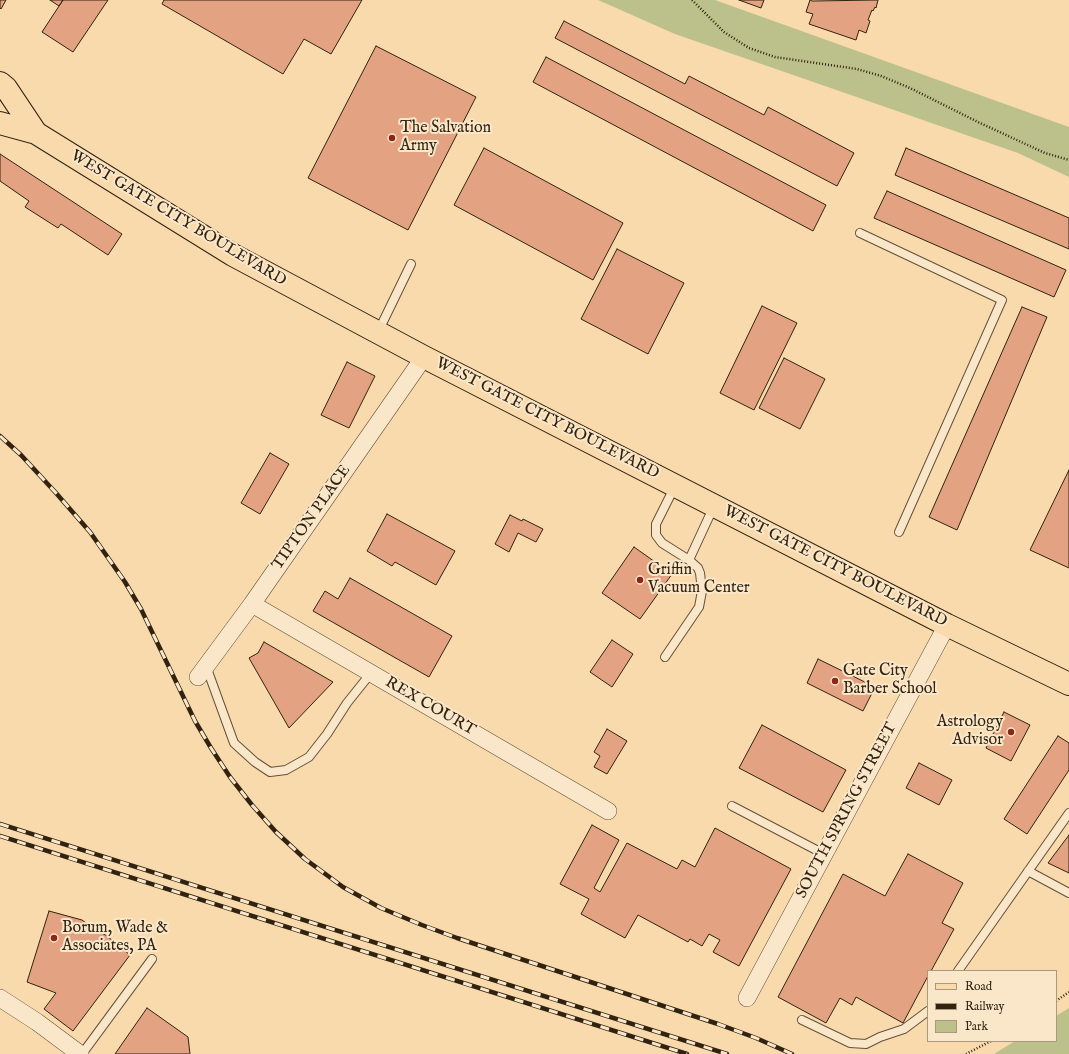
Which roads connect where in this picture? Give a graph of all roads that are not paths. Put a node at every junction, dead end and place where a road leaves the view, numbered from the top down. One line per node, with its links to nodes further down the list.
1 (0, 83): 3 (main road, WEST GATE CITY BOULEVARD)
2 (0, 123): 3 (main road, WEST GATE CITY BOULEVARD)
3 (36, 133): 6 (main road, WEST GATE CITY BOULEVARD)
4 (860, 233): 10 (lane)
5 (411, 264): 6 (lane)
6 (378, 332): 7 (main road, WEST GATE CITY BOULEVARD)
7 (424, 357): 8 (main road, WEST GATE CITY BOULEVARD); 12 (street, TIPTON PLACE)
8 (676, 486): 9 (main road, WEST GATE CITY BOULEVARD); 11 (lane)
9 (715, 506): 11 (lane); 13 (main road, WEST GATE CITY BOULEVARD)
10 (900, 532)
11 (689, 560): 14 (lane)
12 (252, 604): 15 (street, TIPTON PLACE); 16 (street, REX COURT)
13 (947, 625): 17 (main road, WEST GATE CITY BOULEVARD); 21 (street, SOUTH SPRING STREET)
14 (665, 657)
15 (202, 671): 16 (lane)
16 (370, 673): 19 (street, REX COURT)
17 (1069, 684)
18 (732, 806): 21 (lane)
19 (608, 811)
20 (1069, 813): 22 (lane)
21 (824, 854): 27 (street, SOUTH SPRING STREET)
22 (1028, 871): 23 (lane); 25 (lane)
23 (1069, 893)
24 (152, 959): 30 (lane)
25 (959, 970)
26 (0, 998): 30 (street)
27 (747, 998)
28 (927, 1012): 29 (lane)
29 (802, 1020)
30 (81, 1054)

